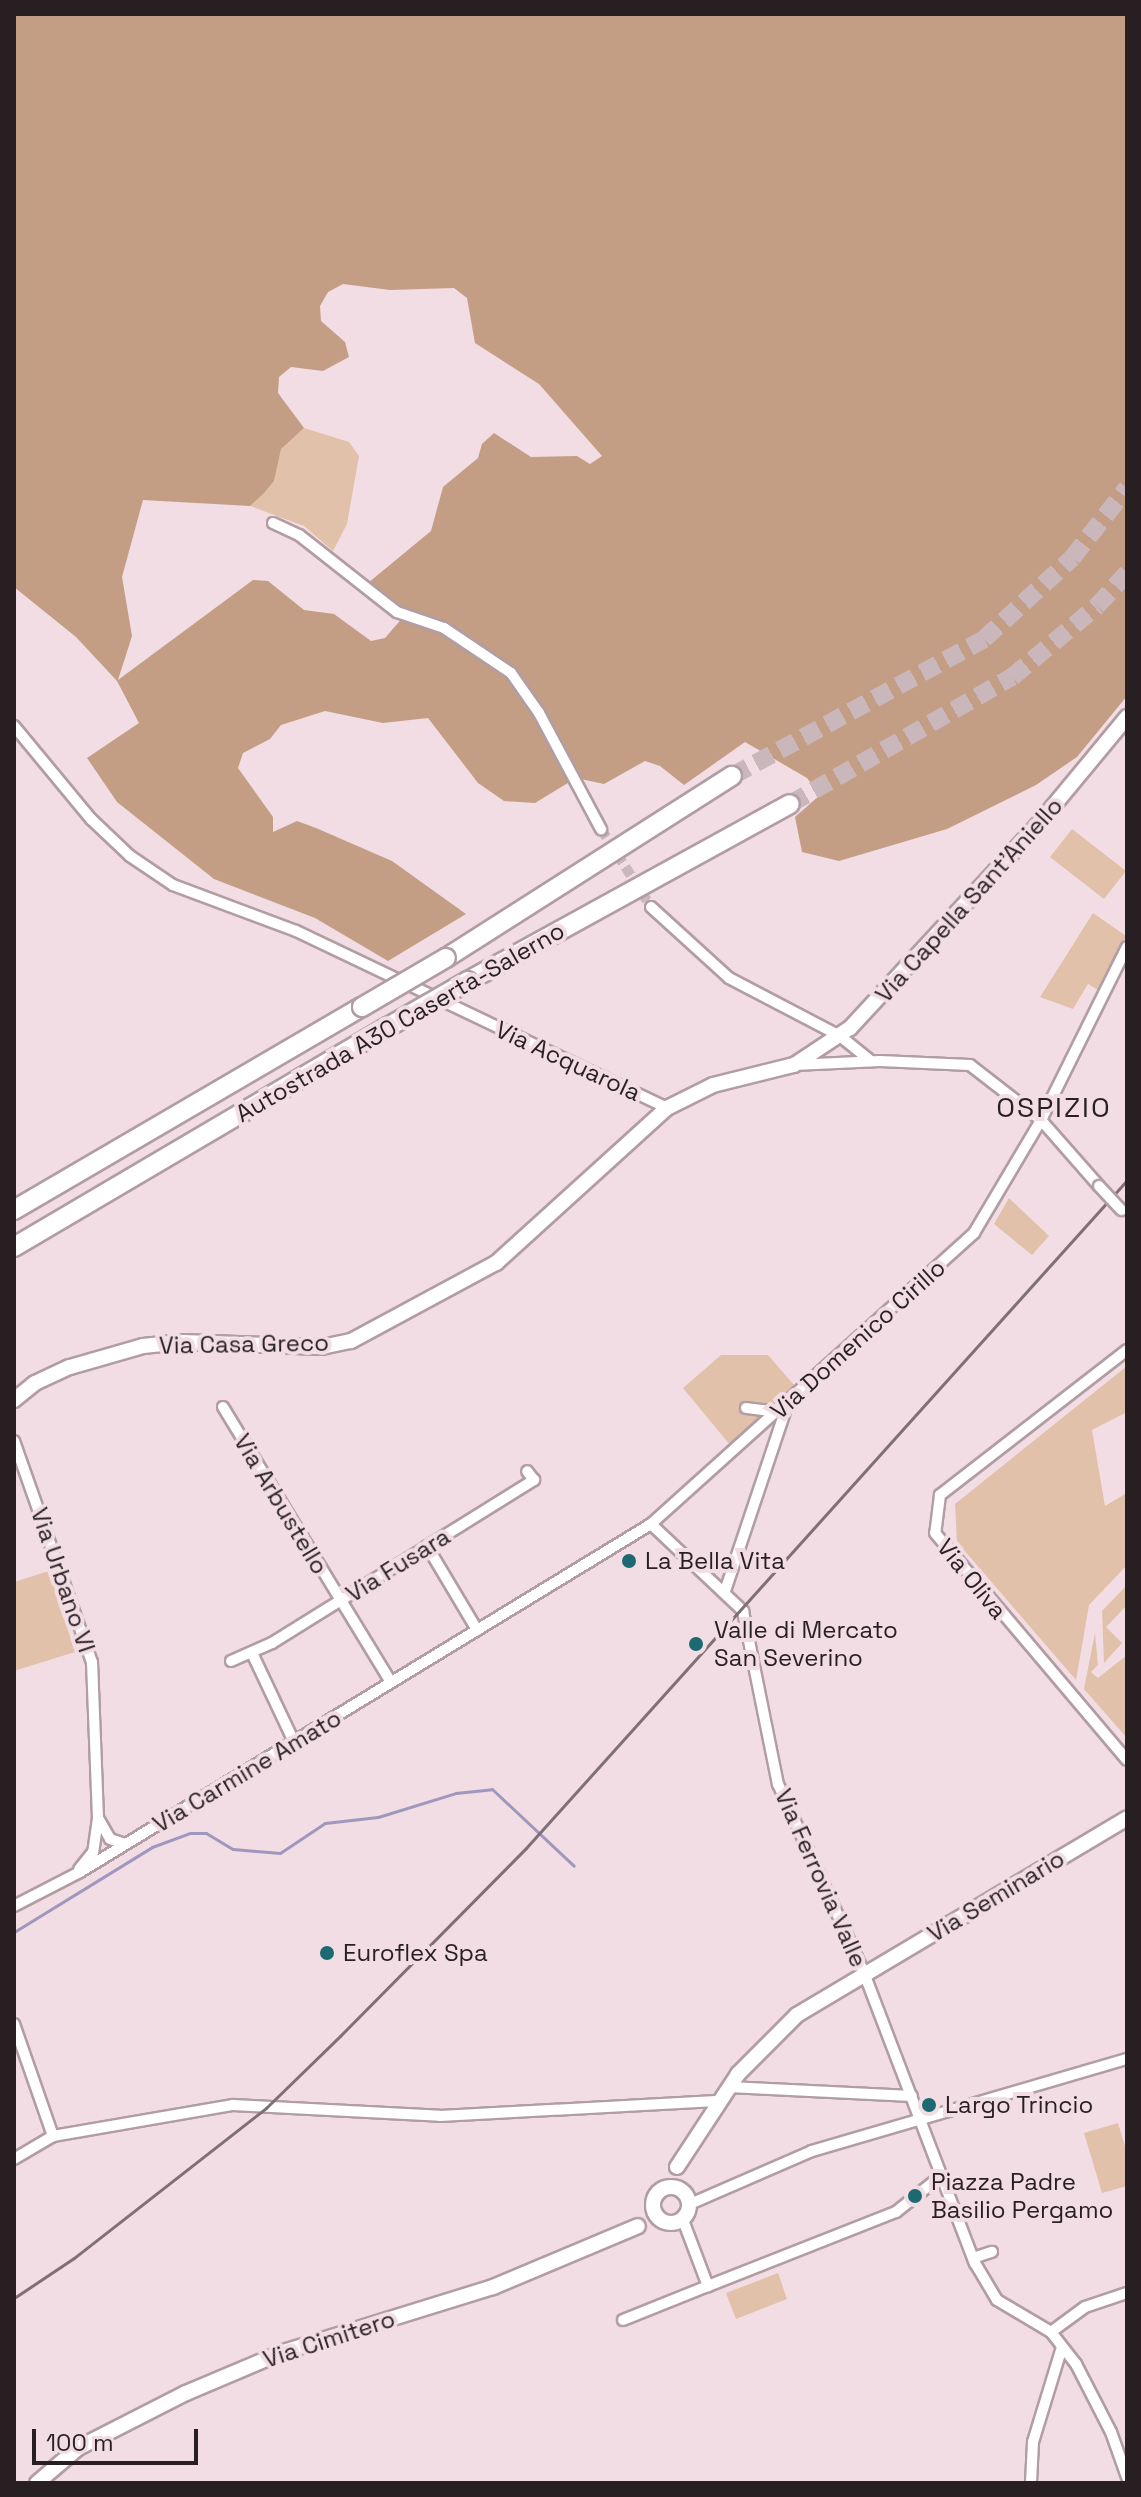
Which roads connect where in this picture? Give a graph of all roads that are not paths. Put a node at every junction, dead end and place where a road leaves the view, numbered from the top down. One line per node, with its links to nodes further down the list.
1 (273, 523): 6 (street)
2 (1127, 717): 9 (main road, Via Capella Sant'Aniello)
3 (16, 727): 12 (street, Via Acquarola)
4 (732, 776): 14 (highway, Autostrada A30 Caserta-Salerno, bridge)
5 (790, 804): 18 (highway, Autostrada A30 Caserta-Salerno, bridge)
6 (601, 829)
7 (651, 907): 9 (street)
8 (1127, 947): 13 (street, Via Domenico Cirillo)
9 (840, 1036): 10 (street); 11 (main road, Via Capella Sant'Aniello)
10 (871, 1061): 11 (street, Via Acquarola); 13 (street, Via Acquarola)
11 (794, 1065): 12 (main road, Via Acquarola)
12 (667, 1108): 20 (main road, Via Casa Greco)
13 (1041, 1120): 17 (street, bridge); 23 (street, Via Domenico Cirillo)
14 (132, 1141): 15 (highway); 16 (highway, Autostrada A30 Caserta-Salerno)
15 (14, 1196)
16 (14, 1210)
17 (1127, 1220)
18 (14, 1247)
19 (1127, 1350): 38 (street, Via Oliva)
20 (35, 1383): 21 (main road); 22 (main road)
21 (14, 1385)
22 (14, 1400)
23 (787, 1404): 26 (street, Via Domenico Cirillo); 31 (street)
24 (223, 1407): 32 (street, Via Arbustello)
25 (746, 1408): 26 (street)
26 (778, 1412): 29 (street, Via Domenico Cirillo)
27 (14, 1441): 39 (street, Via Urbano VI)
28 (527, 1471): 30 (street, Via Fusara)
29 (651, 1524): 31 (street, Via Ferrovia Valle); 33 (street, Via Domenico Cirillo)
30 (427, 1546): 32 (street, Via Fusara); 33 (street)
31 (725, 1591): 47 (street, Via Ferrovia Valle)
32 (340, 1601): 34 (street, Via Fusara); 36 (street, Via Arbustello)
33 (477, 1630): 36 (street, Via Carmine Amato)
34 (252, 1653): 35 (street, Via Fusara); 37 (street)
35 (231, 1661)
36 (391, 1682): 37 (street, Via Carmine Amato)
37 (294, 1742): 42 (street, Via Carmine Amato)
38 (1127, 1760)
39 (98, 1818): 41 (street, Via Urbano VI); 43 (street, Via Urbano VI)
40 (1127, 1818): 47 (main road, Via Seminario)
41 (110, 1839): 42 (street); 44 (street)
42 (125, 1844): 44 (street, Via Carmine Amato)
43 (93, 1852): 44 (street); 45 (street)
44 (106, 1856): 45 (street, Via Carmine Amato)
45 (74, 1876): 46 (street, Via Carmine Amato)
46 (14, 1906)
47 (864, 1973): 50 (main road, Via Cimitero); 51 (street, Via Ferrovia Valle)
48 (14, 2024): 54 (street)
49 (1127, 2059): 53 (street)
50 (729, 2087): 51 (street); 52 (main road, Via Cimitero)
51 (912, 2096): 53 (street, Via Ferrovia Valle)
52 (721, 2101): 54 (street); 56 (main road, Via Cimitero)
53 (921, 2118): 57 (street, Via Ferrovia Valle); 60 (street)
54 (53, 2136): 55 (street)
55 (14, 2159)
56 (677, 2167): 58 (main road, Via Cimitero); 59 (main road)
57 (942, 2175): 66 (street, Via Ferrovia Valle); 67 (street)
58 (661, 2190): 59 (main road); 61 (main road, Via Cimitero)
59 (682, 2190): 60 (main road)
60 (690, 2204): 62 (main road)
61 (653, 2207): 63 (main road); 64 (main road, Via Cimitero)
62 (683, 2220): 63 (main road, Via Cimitero); 67 (street)
63 (661, 2221): 64 (main road, Via Cimitero)
64 (638, 2226): 73 (main road, Via Cimitero)
65 (992, 2252): 66 (street)
66 (973, 2258): 70 (street, Via Ferrovia Valle)
67 (708, 2286): 69 (street)
68 (1127, 2293): 70 (street)
69 (623, 2320)
70 (1051, 2332): 71 (street)
71 (1062, 2347): 72 (street); 74 (street)
72 (1127, 2477)
73 (37, 2483)
74 (1031, 2483)

